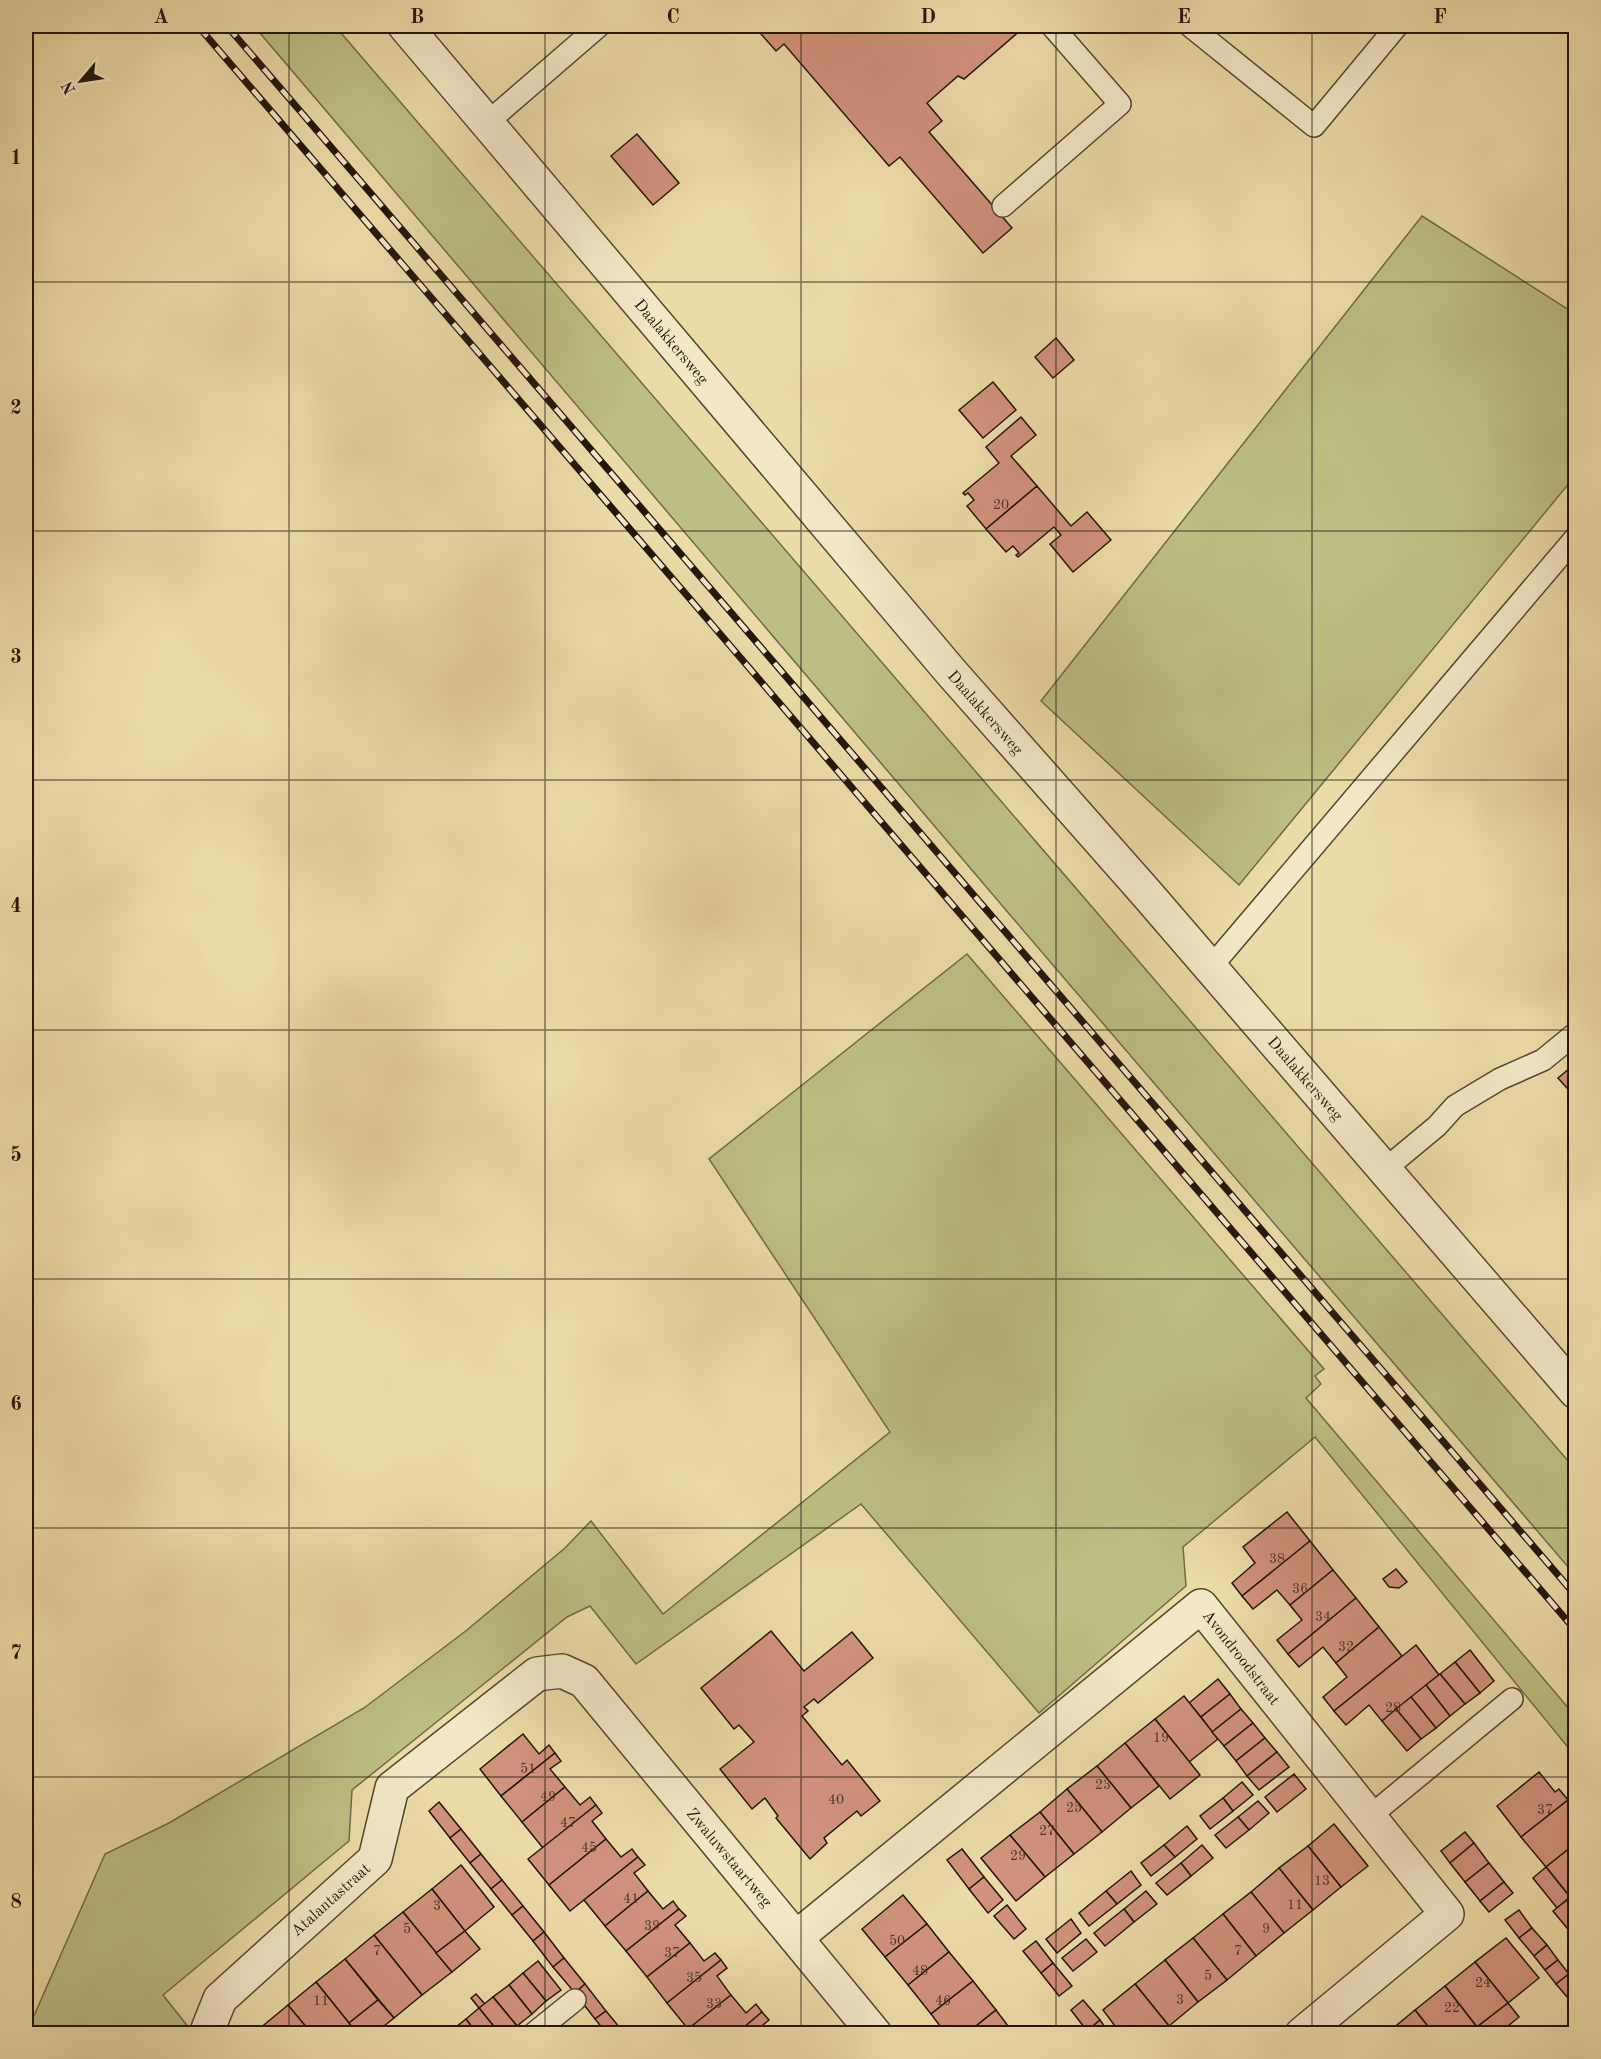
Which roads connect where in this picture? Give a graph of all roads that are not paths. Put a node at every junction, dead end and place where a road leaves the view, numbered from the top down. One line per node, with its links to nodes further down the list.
1 (405, 26): 6 (street, Daalakkersweg)
2 (599, 26): 6 (lane)
3 (1052, 26): 7 (lane)
4 (1190, 26): 5 (lane)
5 (1397, 26)
6 (488, 122): 9 (street, Daalakkersweg)
7 (1003, 206)
8 (1575, 537): 9 (lane)
9 (1210, 968): 11 (street, Daalakkersweg)
10 (1575, 1033): 11 (lane)
11 (1384, 1170): 12 (street, Daalakkersweg)
12 (1575, 1392)
13 (584, 1681): 16 (street, Zwaluwstaartweg); 18 (street, Atalantastraat)
14 (1512, 1699): 15 (lane)
15 (1369, 1817): 16 (street, Avondroodstraat); 21 (street, Avondroodstraat)
16 (797, 1937): 20 (street, Zwaluwstaartweg)
17 (575, 2000): 19 (lane)
18 (213, 2034)
19 (533, 2034)
20 (875, 2034)
21 (1302, 2034)

